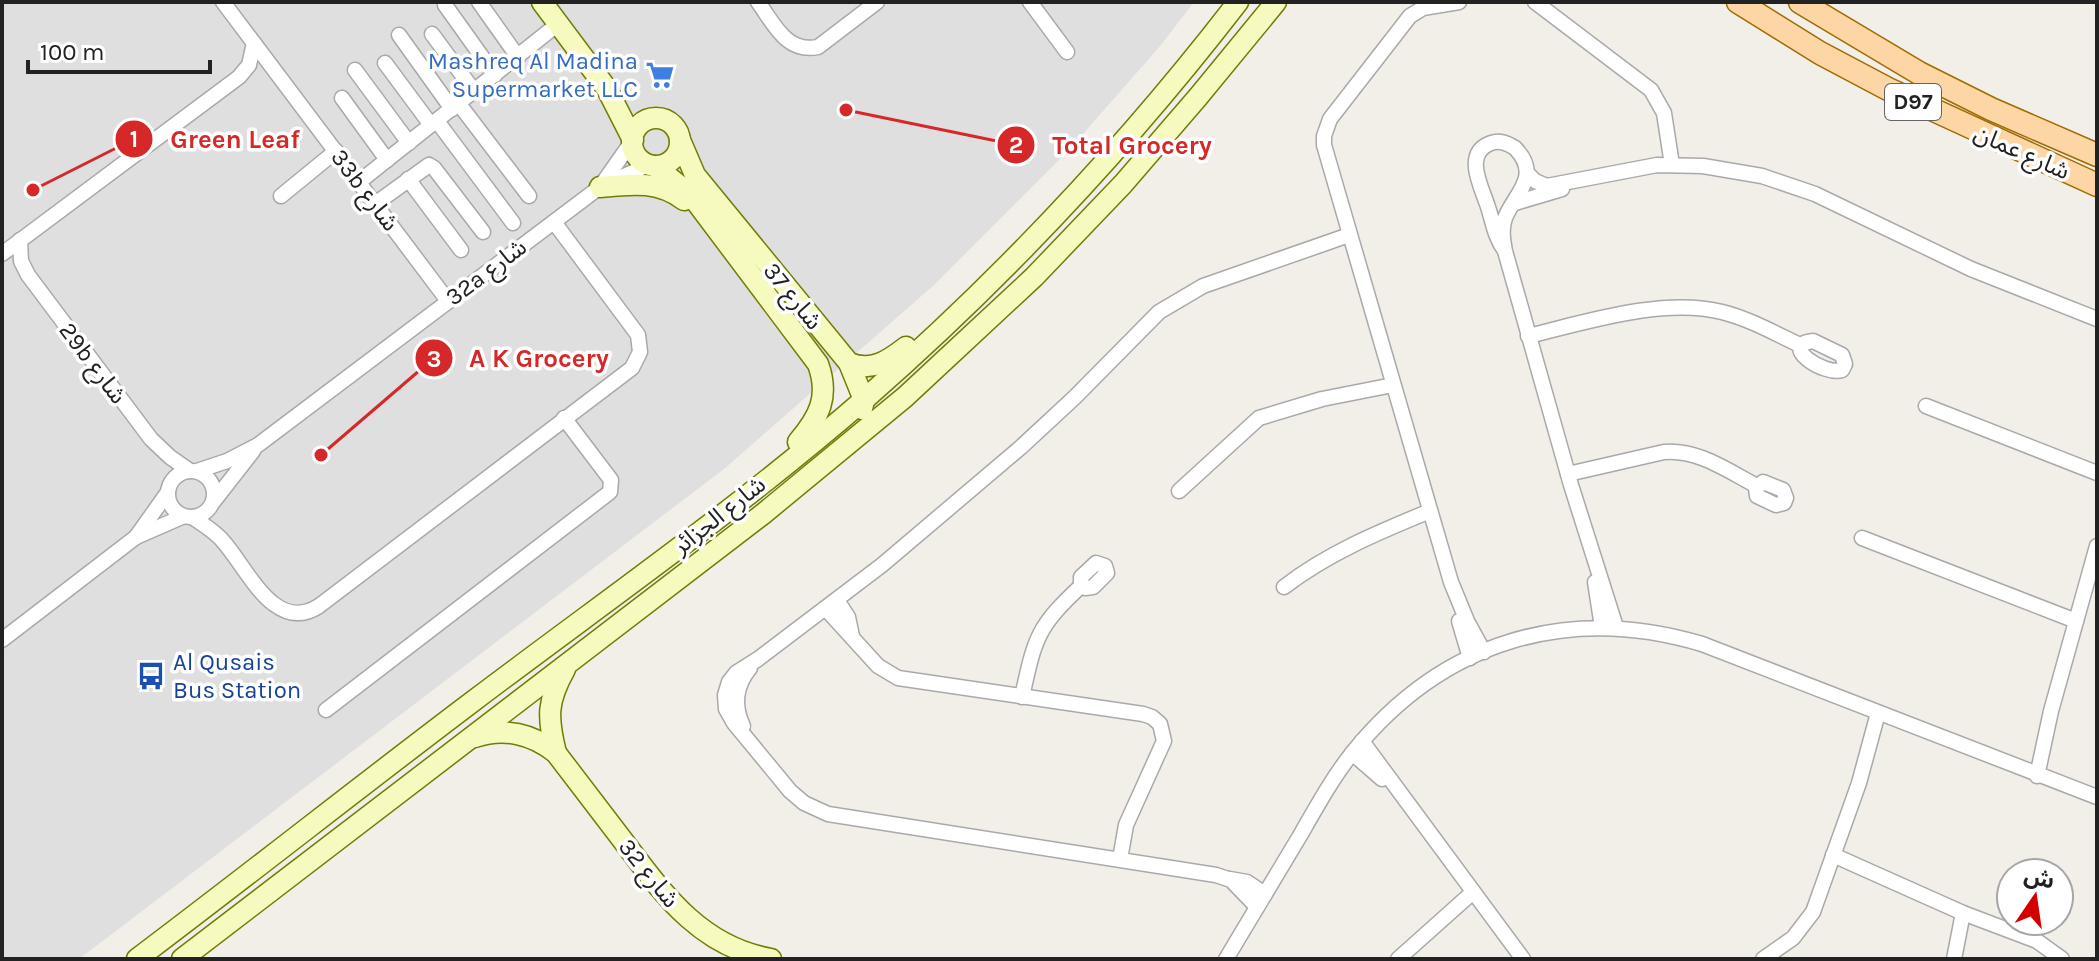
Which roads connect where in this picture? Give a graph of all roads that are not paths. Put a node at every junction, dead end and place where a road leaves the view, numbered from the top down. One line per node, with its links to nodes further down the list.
1 (479, 2): 19 (street)
2 (758, 2): 3 (street)
3 (877, 2)
4 (1030, 2): 18 (street)
5 (1238, 2): 58 (main road, شارع الجزائر)
6 (1276, 2): 85 (main road, شارع الجزائر)
7 (1459, 2): 52 (street)
8 (1535, 2): 36 (street)
9 (1738, 2): 41 (main road, شارع عمان / D97)
10 (1800, 2): 33 (main road, شارع عمان / D97)
11 (545, 4): 14 (main road)
12 (230, 5): 17 (street, 33b شارع)
13 (445, 5): 22 (street)
14 (558, 24): 19 (street); 23 (main road)
15 (432, 34): 24 (street)
16 (399, 35): 26 (street)
17 (254, 43): 32 (street, 33b شارع); 51 (street)
18 (1067, 52)
19 (518, 57): 22 (street)
20 (385, 63): 28 (street)
21 (355, 70): 31 (street)
22 (495, 75): 24 (street)
23 (607, 89): 27 (main road); 29 (main road)
24 (474, 91): 26 (street)
25 (342, 98): 34 (street)
26 (455, 106): 28 (street); 44 (street)
27 (651, 119): 29 (main road); 30 (main road)
28 (434, 123): 31 (street); 48 (street)
29 (633, 140): 35 (main road); 42 (street, 32a شارع)
30 (680, 140): 35 (main road); 61 (main road, شارع 37)
31 (409, 143): 34 (street)
32 (336, 151): 39 (street, 33b شارع); 43 (street)
33 (2097, 155)
34 (387, 160): 39 (street)
35 (652, 165): 42 (street, 32a شارع); 49 (main road, شارع 37)
36 (1672, 165): 40 (street); 57 (street)
37 (1527, 173): 40 (street); 45 (street); 54 (street)
38 (408, 179): 46 (street); 50 (street); 53 (street)
39 (359, 182): 46 (street, 33b شارع)
40 (1568, 184): 45 (street)
41 (2097, 185)
42 (600, 187): 47 (street, 32a شارع); 49 (main road)
43 (281, 196)
44 (529, 196)
45 (1515, 203): 54 (street)
46 (375, 204): 56 (street, 33b شارع)
47 (554, 222): 56 (street, 32a شارع); 65 (street)
48 (513, 223)
49 (713, 223): 69 (main road, شارع 37)
50 (483, 232)
51 (20, 240): 55 (street); 67 (street, 29b شارع)
52 (1351, 241): 62 (street); 82 (street)
53 (461, 250)
54 (1505, 251): 59 (street)
55 (2, 254)
56 (448, 301): 66 (street, 32a شارع)
57 (2097, 319)
58 (945, 328): 61 (main road); 63 (main road, شارع الجزائر)
59 (1530, 341): 60 (street); 70 (street)
60 (1802, 346)
61 (849, 363): 63 (main road, شارع 37)
62 (1391, 379): 72 (street); 75 (street)
63 (864, 400): 69 (main road, شارع الجزائر); 85 (main road)
64 (1926, 406): 68 (street)
65 (564, 418): 76 (street); 90 (street)
66 (258, 445): 67 (street, 32a شارع); 74 (street, 32a شارع)
67 (194, 471): 73 (street); 74 (street)
68 (2097, 473)
69 (772, 474): 104 (main road, شارع الجزائر)
70 (1569, 479): 71 (street); 84 (street)
71 (1757, 486)
72 (1179, 491)
73 (168, 492): 76 (street); 77 (street)
74 (213, 503): 76 (street)
75 (1432, 516): 81 (street); 87 (street)
76 (188, 517): 77 (street)
77 (136, 537): 86 (street)
78 (1862, 538): 83 (street)
79 (2097, 546): 83 (street)
80 (1082, 585): 89 (street)
81 (1284, 587)
82 (832, 605): 89 (street); 100 (street)
83 (2076, 621): 96 (street)
84 (1609, 627): 87 (street); 91 (street)
85 (608, 632): 88 (main road, شارع الجزائر)
86 (2, 640)
87 (1477, 655): 93 (street)
88 (569, 663): 92 (main road, شارع الجزائر); 94 (main road, شارع 32)
89 (1022, 697): 100 (street)
90 (326, 710)
91 (1883, 715): 96 (street); 99 (street)
92 (471, 738): 94 (main road, شارع 32); 105 (main road, شارع الجزائر)
93 (1362, 741): 95 (street); 98 (street)
94 (556, 753): 106 (main road, شارع 32)
95 (1352, 753): 98 (street); 102 (street)
96 (2032, 774): 97 (street)
97 (2097, 797)
98 (1403, 798): 101 (street)
99 (1833, 855): 103 (street); 110 (street)
100 (1120, 859): 102 (street)
101 (1473, 892): 108 (street); 109 (street)
102 (1261, 900): 107 (street)
103 (1968, 914): 111 (street); 112 (street)
104 (137, 959)
105 (182, 959)
106 (771, 959)
107 (1226, 959)
108 (1398, 959)
109 (1523, 959)
110 (1763, 959)
111 (1954, 959)
112 (2062, 959)

